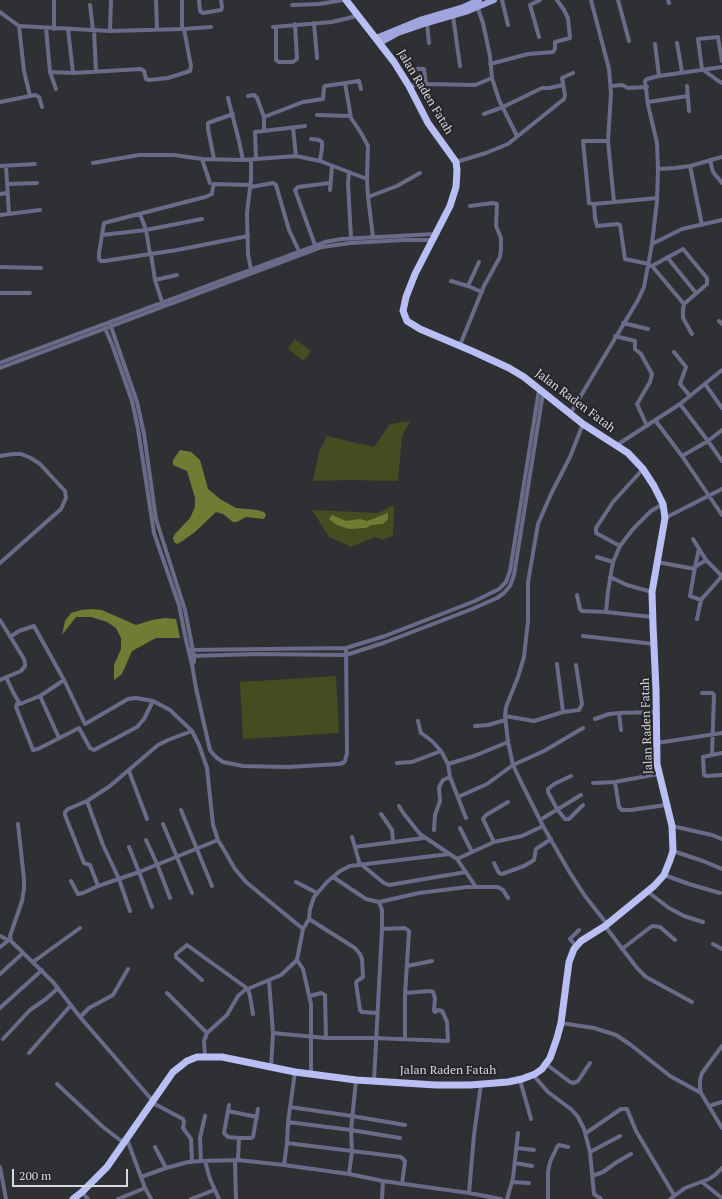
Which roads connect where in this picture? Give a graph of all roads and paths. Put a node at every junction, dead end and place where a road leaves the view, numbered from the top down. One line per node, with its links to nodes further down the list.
1 (54, 0): 27 (street)
2 (111, 0): 32 (street)
3 (156, 0): 31 (street)
4 (182, 0): 29 (street)
5 (199, 0): 6 (street)
6 (221, 0)
7 (344, 0): 16 (street); 18 (highway, Jalan Raden Fatah)
8 (494, 0): 14 (main road)
9 (502, 0): 23 (street)
10 (540, 0): 33 (street)
11 (557, 0): 41 (street)
12 (591, 0): 58 (street)
13 (618, 0): 35 (street)
14 (477, 2): 19 (main road); 34 (main road); 41 (street)
15 (90, 5): 30 (street)
16 (292, 5)
17 (0, 12): 24 (street)
18 (357, 16): 20 (street); 34 (highway, Jalan Raden Fatah)
19 (453, 16): 21 (main road); 42 (street)
20 (314, 23): 22 (street); 39 (street)
21 (427, 23): 34 (main road); 36 (street)
22 (295, 24): 22 (street)
23 (508, 25)
24 (19, 26): 26 (street); 63 (street)
25 (211, 27): 29 (street)
26 (46, 28): 27 (street); 46 (street)
27 (54, 29): 28 (street)
28 (68, 29): 30 (street); 49 (street)
29 (183, 29): 31 (street); 47 (street)
30 (94, 30): 32 (street); 47 (street)
31 (157, 30): 32 (street)
32 (110, 31)
33 (539, 37)
34 (378, 40): 57 (highway, Jalan Raden Fatah)
35 (629, 41)
36 (429, 43)
37 (677, 43): 48 (street)
38 (655, 44): 51 (street)
39 (317, 58)
40 (722, 61): 45 (street)
41 (490, 64): 52 (street)
42 (460, 66)
43 (722, 67): 45 (street)
44 (410, 69): 55 (street)
45 (702, 69): 48 (street); 54 (street)
46 (50, 72): 49 (street); 61 (street)
47 (96, 72): 49 (street)
48 (682, 72): 51 (street)
49 (72, 73)
50 (573, 73): 56 (street)
51 (659, 76): 60 (street)
52 (492, 78): 55 (street); 70 (street)
53 (345, 83): 62 (street); 75 (street); 76 (street)
54 (722, 83)
55 (426, 84): 57 (street)
56 (563, 85): 70 (street); 80 (street)
57 (409, 86): 91 (highway, Jalan Raden Fatah)
58 (611, 86): 60 (street); 82 (street)
59 (687, 86): 65 (street)
60 (647, 87): 68 (street)
61 (56, 89)
62 (361, 89)
63 (30, 96): 67 (street); 69 (street)
64 (248, 96): 76 (street)
65 (688, 96): 68 (street); 71 (street)
66 (228, 98): 72 (street)
67 (0, 102)
68 (648, 102): 98 (street)
69 (42, 107)
70 (503, 107): 73 (street); 80 (street)
71 (689, 111)
72 (233, 114): 85 (street); 87 (street)
73 (484, 114)
74 (317, 115): 75 (street)
75 (350, 116): 101 (street)
76 (264, 117): 79 (street)
77 (305, 126): 78 (street)
78 (293, 128): 79 (street); 83 (street)
79 (264, 131): 88 (street)
80 (517, 136): 91 (street)
81 (311, 139): 90 (street)
82 (608, 141): 113 (street); 114 (street)
83 (296, 156): 88 (street); 90 (street)
84 (722, 157): 89 (street)
85 (214, 158): 86 (street); 87 (street)
86 (202, 159): 92 (street); 103 (street)
87 (243, 160): 88 (street)
88 (253, 160): 107 (street)
89 (710, 160): 97 (street); 105 (street)
90 (320, 161): 96 (street)
91 (456, 162): 127 (highway, Jalan Raden Fatah)
92 (93, 163)
93 (35, 164): 95 (street)
94 (0, 166): 95 (street)
95 (6, 166): 106 (street)
96 (332, 166): 99 (street); 104 (street)
97 (690, 166): 98 (street); 122 (street)
98 (658, 169): 112 (street)
99 (349, 173): 101 (street); 128 (street)
100 (420, 173): 111 (street)
101 (367, 179): 111 (street)
102 (37, 183): 106 (street)
103 (210, 183)
104 (330, 183): 108 (street); 130 (street)
105 (722, 183)
106 (8, 184): 109 (street)
107 (251, 186): 118 (street); 125 (street); 131 (street)
108 (330, 190)
109 (7, 193): 110 (street); 117 (street)
110 (0, 194)
111 (368, 197): 126 (street)
112 (657, 198): 113 (street); 129 (street)
113 (614, 202): 114 (street)
114 (594, 204): 135 (street)
115 (470, 206): 145 (street)
116 (40, 210): 117 (street)
117 (9, 214): 119 (street)
118 (140, 214): 123 (street); 124 (street)
119 (0, 215)
120 (202, 219): 123 (street)
121 (722, 220): 122 (street)
122 (702, 225): 129 (street)
123 (146, 230): 124 (street); 132 (street)
124 (102, 235): 132 (street)
125 (248, 236): 132 (street); 139 (street)
126 (373, 237): 127 (street); 128 (street)
127 (434, 237): 128 (street); 158 (highway, Jalan Raden Fatah)
128 (350, 240): 130 (street); 138 (street)
129 (652, 244): 135 (street)
130 (315, 245): 131 (street)
131 (299, 251): 138 (street)
132 (151, 254): 141 (street)
133 (667, 257): 135 (street); 147 (street); 147 (street)
134 (479, 262): 143 (street)
135 (650, 265): 149 (street); 152 (street)
136 (0, 267): 137 (street)
137 (41, 268)
138 (262, 268): 139 (street); 146 (street)
139 (251, 270): 146 (street)
140 (177, 275): 141 (street)
141 (155, 280): 150 (street)
142 (450, 281): 143 (street)
143 (468, 286): 145 (street)
144 (0, 292): 148 (street)
145 (482, 292): 158 (street)
146 (195, 293): 150 (street)
147 (696, 293): 149 (street)
148 (30, 294)
149 (684, 304): 155 (street)
150 (163, 305): 151 (street)
151 (110, 324): 153 (street); 157 (street); 159 (street)
152 (623, 324): 154 (street); 156 (street)
153 (105, 328): 157 (street); 159 (street)
154 (648, 329)
155 (692, 334)
156 (615, 336): 169 (street); 173 (street)
157 (74, 338): 161 (street); 162 (street)
158 (460, 345): 165 (highway, Jalan Raden Fatah)
159 (117, 350): 208 (street)
160 (674, 352): 166 (street)
161 (0, 363)
162 (0, 368)
163 (722, 370): 164 (street)
164 (705, 384): 166 (street); 168 (street)
165 (541, 392): 169 (highway, Jalan Raden Fatah); 170 (street)
166 (690, 396): 167 (street)
167 (680, 404): 171 (street); 175 (street)
168 (722, 408)
169 (569, 414): 172 (highway, Jalan Raden Fatah)
170 (537, 415): 207 (street); 209 (street)
171 (656, 420): 173 (street); 178 (street)
172 (583, 424): 176 (highway, Jalan Raden Fatah); 223 (street)
173 (647, 426): 176 (street)
174 (722, 430): 175 (street)
175 (708, 440): 178 (street); 179 (street)
176 (617, 445): 180 (highway, Jalan Raden Fatah)
177 (0, 456): 191 (street)
178 (682, 456): 182 (street)
179 (722, 461)
180 (643, 469): 183 (highway, Jalan Raden Fatah); 187 (street)
181 (722, 489): 182 (street)
182 (709, 496): 184 (street); 185 (street)
183 (663, 504): 185 (highway, Jalan Raden Fatah); 187 (street)
184 (722, 515)
185 (665, 518): 193 (highway, Jalan Raden Fatah)
186 (693, 539): 188 (street)
187 (620, 546): 192 (street)
188 (699, 549): 190 (street); 194 (street)
189 (597, 557): 192 (street)
190 (706, 560): 194 (street); 195 (street)
191 (0, 562)
192 (614, 562): 196 (street)
193 (657, 562): 194 (street); 197 (highway, Jalan Raden Fatah)
194 (695, 568): 199 (street)
195 (722, 576): 199 (street)
196 (610, 577): 197 (street); 200 (street)
197 (652, 592): 201 (highway, Jalan Raden Fatah)
198 (577, 595): 200 (street)
199 (701, 600): 202 (street)
200 (606, 612): 201 (street)
201 (652, 617): 206 (highway, Jalan Raden Fatah)
202 (697, 619)
203 (0, 620): 204 (street)
204 (10, 636): 213 (street); 215 (street)
205 (583, 636): 206 (street)
206 (654, 644): 221 (highway, Jalan Raden Fatah)
207 (346, 648): 208 (street); 209 (street)
208 (191, 650): 210 (street)
209 (346, 655): 210 (street); 210 (street)
210 (192, 656)
211 (557, 664): 220 (street)
212 (576, 665): 220 (street)
213 (6, 678): 214 (street); 219 (street)
214 (0, 680)
215 (64, 680): 217 (street); 226 (street)
216 (702, 693): 233 (street)
217 (40, 696): 219 (street); 234 (street)
218 (153, 701): 226 (street); 228 (street); 231 (street)
219 (20, 704): 234 (street)
220 (563, 712): 223 (street)
221 (656, 712): 222 (street); 236 (highway, Jalan Raden Fatah)
222 (619, 713): 224 (street); 230 (street)
223 (505, 718): 227 (street); 235 (street)
224 (595, 720)
225 (418, 721): 237 (street)
226 (85, 724): 228 (street)
227 (475, 726)
228 (79, 728): 234 (street)
229 (583, 728): 242 (street)
230 (621, 730)
231 (192, 731): 243 (street); 274 (street)
232 (722, 733): 233 (street)
233 (713, 734): 236 (street); 239 (street)
234 (59, 738)
235 (508, 742): 241 (street); 242 (street)
236 (657, 743): 244 (highway, Jalan Raden Fatah)
237 (441, 751): 240 (street); 241 (street)
238 (722, 754): 239 (street)
239 (712, 755): 245 (street)
240 (398, 763)
241 (448, 764): 247 (street)
242 (513, 765): 251 (street); 262 (street)
243 (129, 771): 252 (street); 261 (street)
244 (658, 774): 248 (street); 255 (highway, Jalan Raden Fatah)
245 (722, 775)
246 (572, 776): 257 (street)
247 (450, 777): 251 (street); 268 (street)
248 (615, 782): 249 (street); 255 (street)
249 (593, 783)
250 (581, 795): 257 (street)
251 (458, 797): 260 (street)
252 (87, 801): 293 (street); 296 (street)
253 (508, 802): 276 (street)
254 (583, 804): 257 (street)
255 (666, 805): 266 (highway, Jalan Raden Fatah)
256 (399, 806): 270 (street)
257 (557, 809): 262 (street)
258 (182, 810): 279 (street)
259 (381, 814): 275 (street)
260 (466, 818)
261 (147, 819)
262 (540, 820): 265 (street)
263 (18, 824): 316 (street)
264 (163, 824): 283 (street)
265 (543, 826): 271 (street); 276 (street)
266 (672, 826): 272 (street); 280 (highway, Jalan Raden Fatah)
267 (460, 828): 281 (street)
268 (434, 830)
269 (352, 837): 278 (street)
270 (424, 838): 275 (street); 282 (street)
271 (551, 839): 285 (street); 310 (street)
272 (722, 839)
273 (146, 840): 286 (street)
274 (218, 840): 279 (street); 313 (street)
275 (393, 842): 278 (street)
276 (494, 842): 281 (street)
277 (128, 847): 289 (street)
278 (354, 847): 287 (street)
279 (197, 848): 283 (street); 297 (street)
280 (672, 851): 288 (street); 291 (highway, Jalan Raden Fatah)
281 (472, 852): 284 (street)
282 (449, 854): 284 (street); 287 (street)
283 (177, 856): 286 (street); 302 (street)
284 (457, 859): 290 (street)
285 (494, 863)
286 (157, 864): 289 (street); 303 (street)
287 (361, 865): 290 (street); 292 (street)
288 (722, 869)
289 (140, 872): 293 (street); 306 (street)
290 (466, 872): 298 (street)
291 (664, 874): 299 (highway, Jalan Raden Fatah); 301 (street)
292 (333, 877): 300 (street); 305 (street)
293 (119, 879): 296 (street); 307 (street)
294 (71, 881): 296 (street)
295 (296, 882): 300 (street)
296 (98, 886)
297 (212, 886)
298 (476, 887): 304 (street); 305 (street)
299 (648, 892): 309 (street); 310 (highway, Jalan Raden Fatah)
300 (317, 893): 308 (street)
301 (720, 893)
302 (192, 894)
303 (170, 898)
304 (508, 898)
305 (379, 902): 312 (street)
306 (152, 907)
307 (130, 910)
308 (309, 919): 313 (street); 341 (street)
309 (703, 922)
310 (606, 925): 319 (highway, Jalan Raden Fatah); 321 (street)
311 (80, 928): 326 (street)
312 (382, 928): 327 (street); 341 (street)
313 (303, 930): 324 (street)
314 (579, 930): 319 (street)
315 (0, 936): 316 (street)
316 (9, 940): 320 (street); 323 (street)
317 (675, 940): 321 (street)
318 (713, 944): 322 (street)
319 (576, 946): 344 (highway, Jalan Raden Fatah)
320 (0, 947)
321 (622, 949): 338 (street)
322 (722, 949)
323 (23, 953): 326 (street); 330 (street)
324 (297, 960): 332 (street); 337 (street)
325 (432, 960): 327 (street)
326 (33, 962): 329 (street)
327 (407, 966): 336 (street)
328 (128, 969): 343 (street)
329 (42, 970): 333 (street); 340 (street)
330 (0, 974)
331 (202, 980): 334 (street)
332 (268, 981): 334 (street); 346 (street)
333 (58, 988): 339 (street); 350 (street)
334 (248, 989): 342 (street); 345 (street)
335 (167, 993): 345 (street)
336 (405, 993): 351 (street); 351 (street)
337 (310, 996): 347 (street); 348 (street)
338 (692, 1002)
339 (71, 1005): 343 (street); 353 (street)
340 (0, 1008)
341 (377, 1013): 349 (street)
342 (253, 1014)
343 (80, 1017): 367 (street)
344 (561, 1023): 356 (highway, Jalan Raden Fatah); 366 (street)
345 (207, 1033): 354 (street)
346 (273, 1033): 347 (street); 357 (street)
347 (312, 1036): 348 (street); 359 (street)
348 (326, 1038): 349 (street)
349 (375, 1038): 351 (street); 363 (street)
350 (4, 1039)
351 (404, 1039)
352 (722, 1046): 366 (street)
353 (29, 1053)
354 (206, 1056): 357 (highway, Jalan Raden Fatah); 367 (highway, Jalan Raden Fatah)
355 (590, 1063): 356 (street)
356 (546, 1064): 360 (highway, Jalan Raden Fatah)
357 (271, 1067): 358 (highway, Jalan Raden Fatah)
358 (295, 1072): 359 (highway, Jalan Raden Fatah); 371 (street)
359 (311, 1074): 361 (highway, Jalan Raden Fatah)
360 (533, 1075): 362 (highway, Jalan Raden Fatah); 383 (street)
361 (356, 1080): 363 (highway, Jalan Raden Fatah); 375 (street)
362 (520, 1080): 365 (highway, Jalan Raden Fatah); 377 (street)
363 (374, 1082): 365 (highway, Jalan Raden Fatah)
364 (57, 1084): 387 (street)
365 (481, 1084): 416 (street)
366 (701, 1093): 370 (street)
367 (152, 1101): 387 (highway, Jalan Raden Fatah); 398 (street)
368 (722, 1102): 370 (street)
369 (229, 1105): 373 (street)
370 (709, 1106): 380 (street)
371 (290, 1107): 375 (street); 378 (street)
372 (258, 1109): 376 (street)
373 (228, 1111): 376 (street); 385 (street)
374 (205, 1116): 397 (street)
375 (352, 1116): 379 (street); 381 (street)
376 (257, 1117): 385 (street)
377 (531, 1119)
378 (288, 1122): 381 (street); 388 (street)
379 (405, 1125)
380 (722, 1128)
381 (352, 1130): 386 (street); 393 (street)
382 (518, 1133): 391 (street)
383 (586, 1133): 394 (street); 417 (street)
384 (620, 1136): 394 (street)
385 (239, 1138): 396 (street)
386 (400, 1138)
387 (125, 1141): 406 (street); 415 (highway, Jalan Raden Fatah)
388 (287, 1143): 393 (street); 400 (street)
389 (155, 1147): 403 (street)
390 (568, 1147): 431 (street)
391 (517, 1148): 392 (street); 399 (street)
392 (534, 1150)
393 (352, 1151): 405 (street); 412 (street)
394 (590, 1152): 407 (street)
395 (631, 1154): 407 (street)
396 (237, 1160): 397 (street); 400 (street); 426 (street)
397 (203, 1161): 398 (street); 414 (street)
398 (192, 1162): 403 (street)
399 (515, 1163): 401 (street); 409 (street)
400 (284, 1165): 405 (street)
401 (532, 1166)
402 (0, 1167): 420 (street)
403 (166, 1168): 406 (street)
404 (722, 1168): 410 (street)
405 (349, 1174): 408 (street)
406 (141, 1176): 413 (street)
407 (592, 1176): 432 (street)
408 (383, 1181): 412 (street); 427 (street)
409 (512, 1182): 411 (street); 430 (street)
410 (702, 1182): 417 (street); 419 (street)
411 (529, 1183)
412 (402, 1184): 416 (street)
413 (144, 1188): 418 (street); 423 (street)
414 (214, 1190): 424 (street); 425 (street)
415 (82, 1192): 421 (highway, Jalan Raden Fatah); 422 (street)
416 (470, 1193): 428 (street); 429 (street)
417 (674, 1195): 433 (street)
418 (121, 1198)
419 (722, 1198)
420 (6, 1199)
421 (73, 1199)
422 (88, 1199)
423 (151, 1199)
424 (191, 1199)
425 (218, 1199)
426 (236, 1199)
427 (382, 1199)
428 (470, 1199)
429 (501, 1199)
430 (507, 1199)
431 (548, 1199)
432 (601, 1199)
433 (670, 1199)

